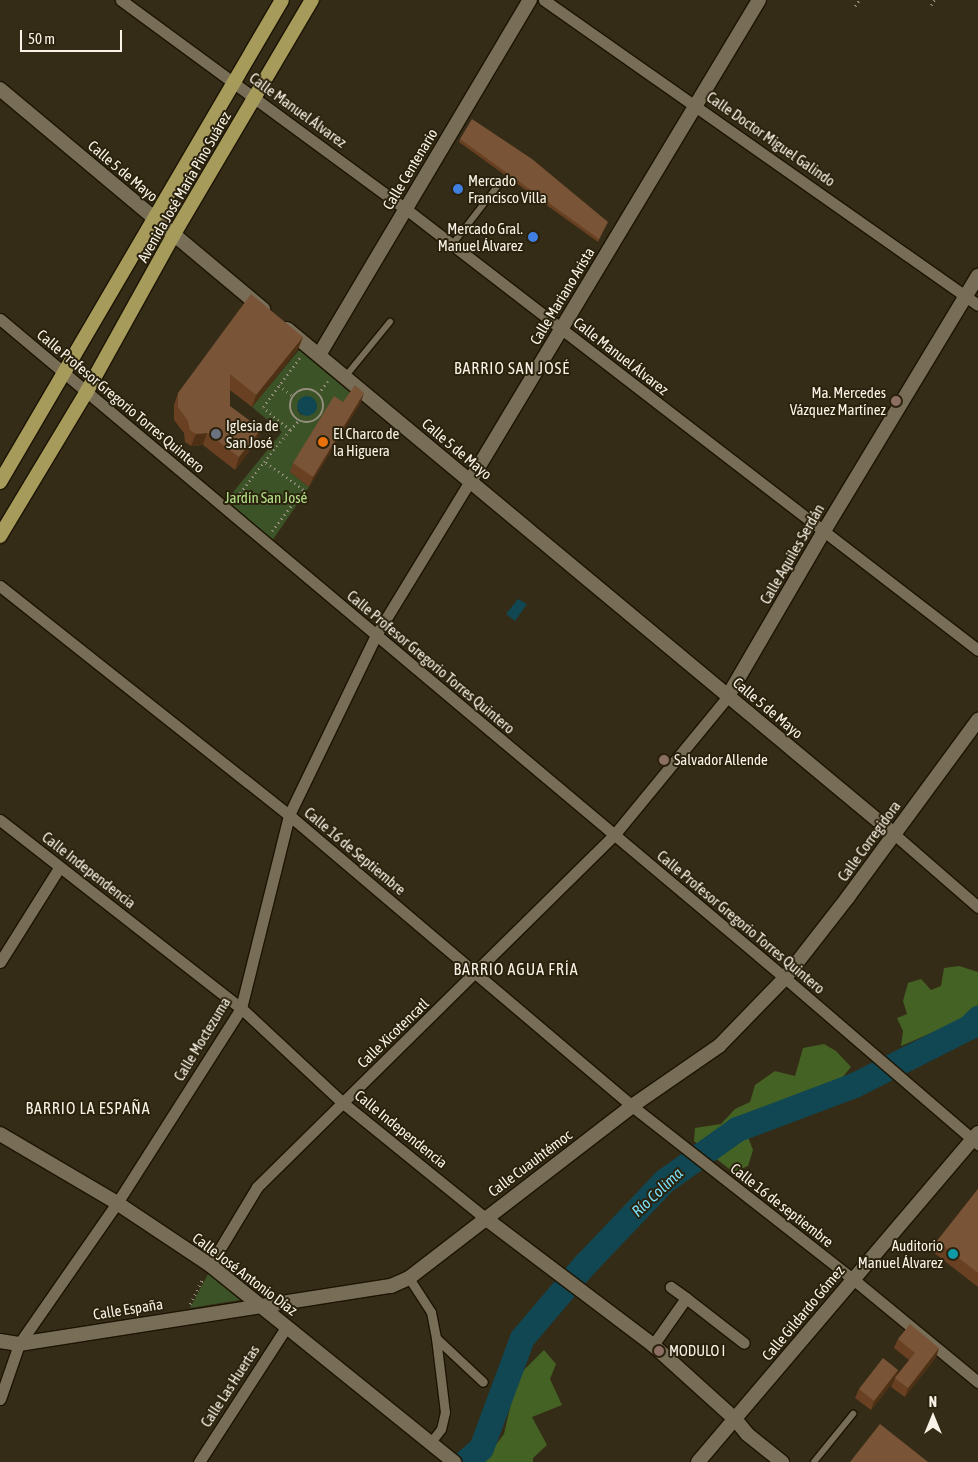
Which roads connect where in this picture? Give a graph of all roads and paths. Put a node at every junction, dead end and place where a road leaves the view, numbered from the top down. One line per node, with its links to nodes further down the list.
1 (122, 0): 11 (street, Calle Manuel Álvarez)
2 (282, 0): 11 (main road, Avenida José María Pino Suárez)
3 (312, 0): 13 (main road, Avenida José María Pino Suárez)
4 (530, 0): 16 (street, Calle Centenario)
5 (544, 0): 14 (street, Calle Doctor Miguel Galindo)
6 (759, 0): 14 (street, Calle Mariano Arista)
7 (859, 0): 10 (path)
8 (934, 0): 9 (path)
9 (931, 4)
10 (855, 6)
11 (235, 83): 13 (street, Calle Manuel Álvarez); 17 (main road, Avenida José María Pino Suárez)
12 (0, 90): 17 (street, Calle 5 de Mayo)
13 (255, 96): 16 (street, Calle Manuel Álvarez); 18 (main road, Avenida José María Pino Suárez)
14 (696, 105): 21 (street, Calle Doctor Miguel Galindo); 25 (street, Calle Mariano Arista)
15 (500, 183): 19 (lane)
16 (406, 209): 19 (street, Calle Manuel Álvarez); 26 (street, Calle Centenario)
17 (154, 218): 18 (street, Calle 5 de Mayo); 27 (main road, Avenida José María Pino Suárez)
18 (174, 234): 26 (street, Calle 5 de Mayo); 30 (main road, Avenida José María Pino Suárez)
19 (452, 245): 25 (street, Calle Manuel Álvarez)
20 (978, 276): 21 (street, Calle Aquiles Serdán)
21 (966, 296): 22 (street, Calle Doctor Miguel Galindo); 38 (street, Calle Aquiles Serdán)
22 (978, 305)
23 (0, 319): 27 (street, Calle Profesor Gregorio Torres Quintero)
24 (390, 322): 28 (lane)
25 (561, 329): 35 (street, Calle Mariano Arista); 38 (street, Calle Manuel Álvarez)
26 (313, 350): 28 (street, Calle 5 de Mayo); 29 (path)
27 (64, 373): 30 (street, Calle Profesor Gregorio Torres Quintero); 36 (main road, Avenida José María Pino Suárez)
28 (345, 377): 35 (street, Calle 5 de Mayo)
29 (279, 385): 31 (path); 33 (path)
30 (87, 391): 37 (street, Calle Profesor Gregorio Torres Quintero); 39 (main road, Avenida José María Pino Suárez)
31 (293, 396): 32 (path); 32 (path)
32 (298, 421): 33 (path)
33 (290, 430): 34 (path)
34 (264, 462): 37 (path); 40 (path)
35 (470, 481): 42 (street, Calle Mariano Arista); 44 (street, Calle 5 de Mayo)
36 (0, 482)
37 (227, 510): 40 (street, Calle Profesor Gregorio Torres Quintero)
38 (824, 531): 43 (street, Calle Manuel Álvarez); 44 (street, Calle Aquiles Serdán)
39 (0, 536)
40 (264, 541): 42 (street, Calle Profesor Gregorio Torres Quintero)
41 (0, 586): 46 (street, Calle 16 de Septiembre)
42 (376, 635): 46 (street, Calle Moctezuma); 49 (street, Calle Profesor Gregorio Torres Quintero)
43 (978, 650)
44 (728, 696): 48 (street, Calle 5 de Mayo); 49 (street, Calle Aquiles Serdán)
45 (978, 720): 48 (street, Calle Corregidora)
46 (289, 815): 53 (street, Calle 16 de Septiembre); 55 (street, Calle Moctezuma)
47 (0, 820): 50 (street, Calle Independencia)
48 (894, 834): 51 (street); 54 (street, Calle Corregidora)
49 (614, 835): 53 (street, Calle Xicotencatl); 54 (street, Calle Profesor Gregorio Torres Quintero)
50 (59, 868): 52 (street); 55 (street, Calle Independencia)
51 (978, 906)
52 (0, 962)
53 (476, 973): 56 (street, Calle Xicotencatl); 57 (street, Calle 16 de Septiembre)
54 (784, 978): 57 (street, Calle Cuauhtémoc); 59 (street, Calle Profesor Gregorio Torres Quintero)
55 (241, 1008): 56 (street, Calle Independencia); 61 (street, Calle Moctezuma)
56 (343, 1102): 62 (street, Calle Independencia); 63 (street, Calle Xicotencatl)
57 (632, 1106): 60 (street, Calle 16 de Septiembre); 62 (street, Calle Cuauhtémoc)
58 (0, 1134): 61 (street, Calle José Antonio Díaz)
59 (976, 1138): 65 (street, Calle Gildardo Gómez)
60 (684, 1147): 65 (street, Calle 16 de septiembre)
61 (117, 1204): 63 (street, Calle José Antonio Díaz); 74 (street, Calle Moctezuma)
62 (486, 1218): 64 (street, Calle Cuauhtémoc); 75 (street, Calle Independencia)
63 (210, 1265): 68 (street, Calle José Antonio Díaz); 69 (path)
64 (409, 1278): 68 (street, Calle Cuauhtémoc); 71 (street)
65 (853, 1278): 77 (street, Calle 16 de septiembre); 80 (street, Calle Gildardo Gómez)
66 (671, 1287): 67 (street)
67 (686, 1298): 73 (street); 75 (street)
68 (262, 1305): 69 (street, Calle España); 70 (street, Calle José Antonio Díaz)
69 (182, 1317): 74 (street, Calle España)
70 (286, 1326): 81 (street, Calle José Antonio Díaz); 82 (street, Calle Las Huertas)
71 (436, 1338): 76 (street); 81 (street)
72 (0, 1341): 74 (street, Calle España)
73 (744, 1343)
74 (19, 1344): 78 (street, Calle Moctezuma)
75 (653, 1345): 80 (street, Calle Independencia)
76 (483, 1382)
77 (978, 1382)
78 (0, 1399)
79 (853, 1414): 86 (lane)
80 (735, 1418): 84 (street, Calle Gildardo Gómez); 85 (street, Calle Independencia)
81 (434, 1446): 83 (street, Calle José Antonio Díaz)
82 (199, 1462)
83 (454, 1462)
84 (698, 1462)
85 (782, 1462)
86 (814, 1462)

